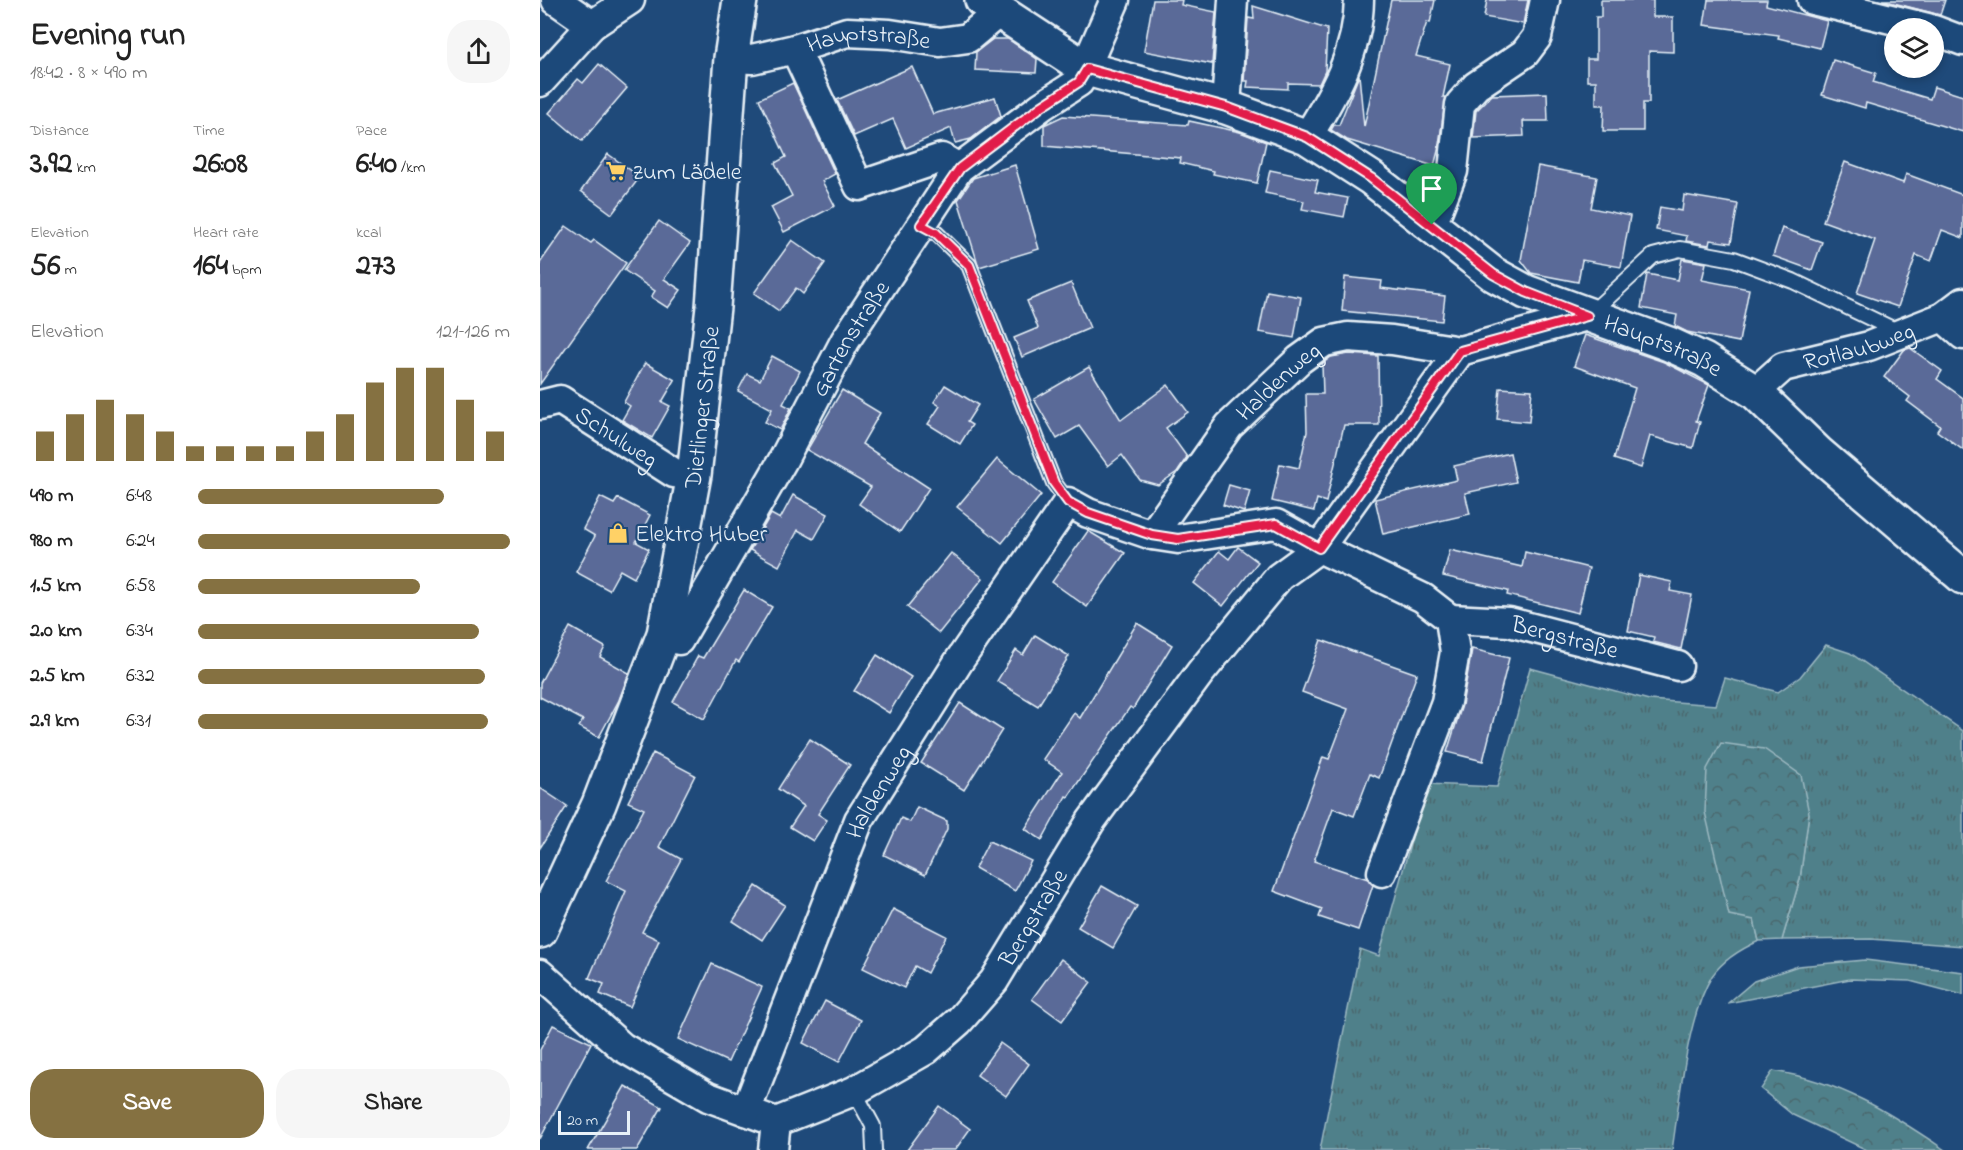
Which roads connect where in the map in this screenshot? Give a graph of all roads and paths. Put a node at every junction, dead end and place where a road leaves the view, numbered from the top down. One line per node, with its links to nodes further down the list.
1 (556, 0): 11 (street)
2 (630, 0): 11 (street)
3 (740, 0): 15 (street, Dietlinger Straße)
4 (1114, 0): 16 (street)
5 (1233, 0): 18 (street)
6 (1359, 0): 19 (street)
7 (1545, 0): 22 (street)
8 (1812, 0): 10 (street)
9 (990, 6): 14 (street, Hauptstraße); 16 (street, Hauptstraße)
10 (1887, 18)
11 (592, 25): 17 (street)
12 (1944, 34): 13 (street)
13 (1963, 41)
14 (795, 50): 15 (street, Hauptstraße); 20 (street)
15 (731, 58): 29 (street, Dietlinger Straße)
16 (1087, 69): 18 (street, Hauptstraße); 20 (street, Gartenstraße)
17 (540, 82)
18 (1226, 107): 19 (street, Hauptstraße)
19 (1307, 137): 22 (street, Hauptstraße)
20 (960, 168): 21 (street, Gartenstraße)
21 (921, 225): 30 (lane); 35 (street, Gartenstraße)
22 (1432, 225): 23 (street, Hauptstraße)
23 (1587, 316): 25 (lane); 26 (street); 27 (street, Hauptstraße)
24 (1956, 318): 25 (street, Rotlaubweg)
25 (1903, 333): 27 (street, Rotlaubweg)
26 (1460, 351): 31 (street, Haldenweg); 32 (street, Bergstraße)
27 (1755, 392): 33 (street, Hauptstraße)
28 (540, 405): 29 (street, Schulweg)
29 (694, 475): 35 (street, Dietlinger Straße)
30 (1068, 502): 31 (street); 41 (street, Haldenweg)
31 (1152, 535): 32 (street)
32 (1319, 548): 34 (street); 40 (street, Bergstraße)
33 (1963, 577)
34 (1450, 619): 36 (street, Bergstraße); 37 (street)
35 (664, 634): 38 (street, Dietlinger Straße)
36 (1678, 666)
37 (1382, 872)
38 (540, 931)
39 (540, 974): 41 (street)
40 (854, 1091): 42 (street, Bergstraße); 44 (lane)
41 (746, 1111): 42 (street)
42 (776, 1122): 43 (street)
43 (773, 1150)
44 (874, 1150)

